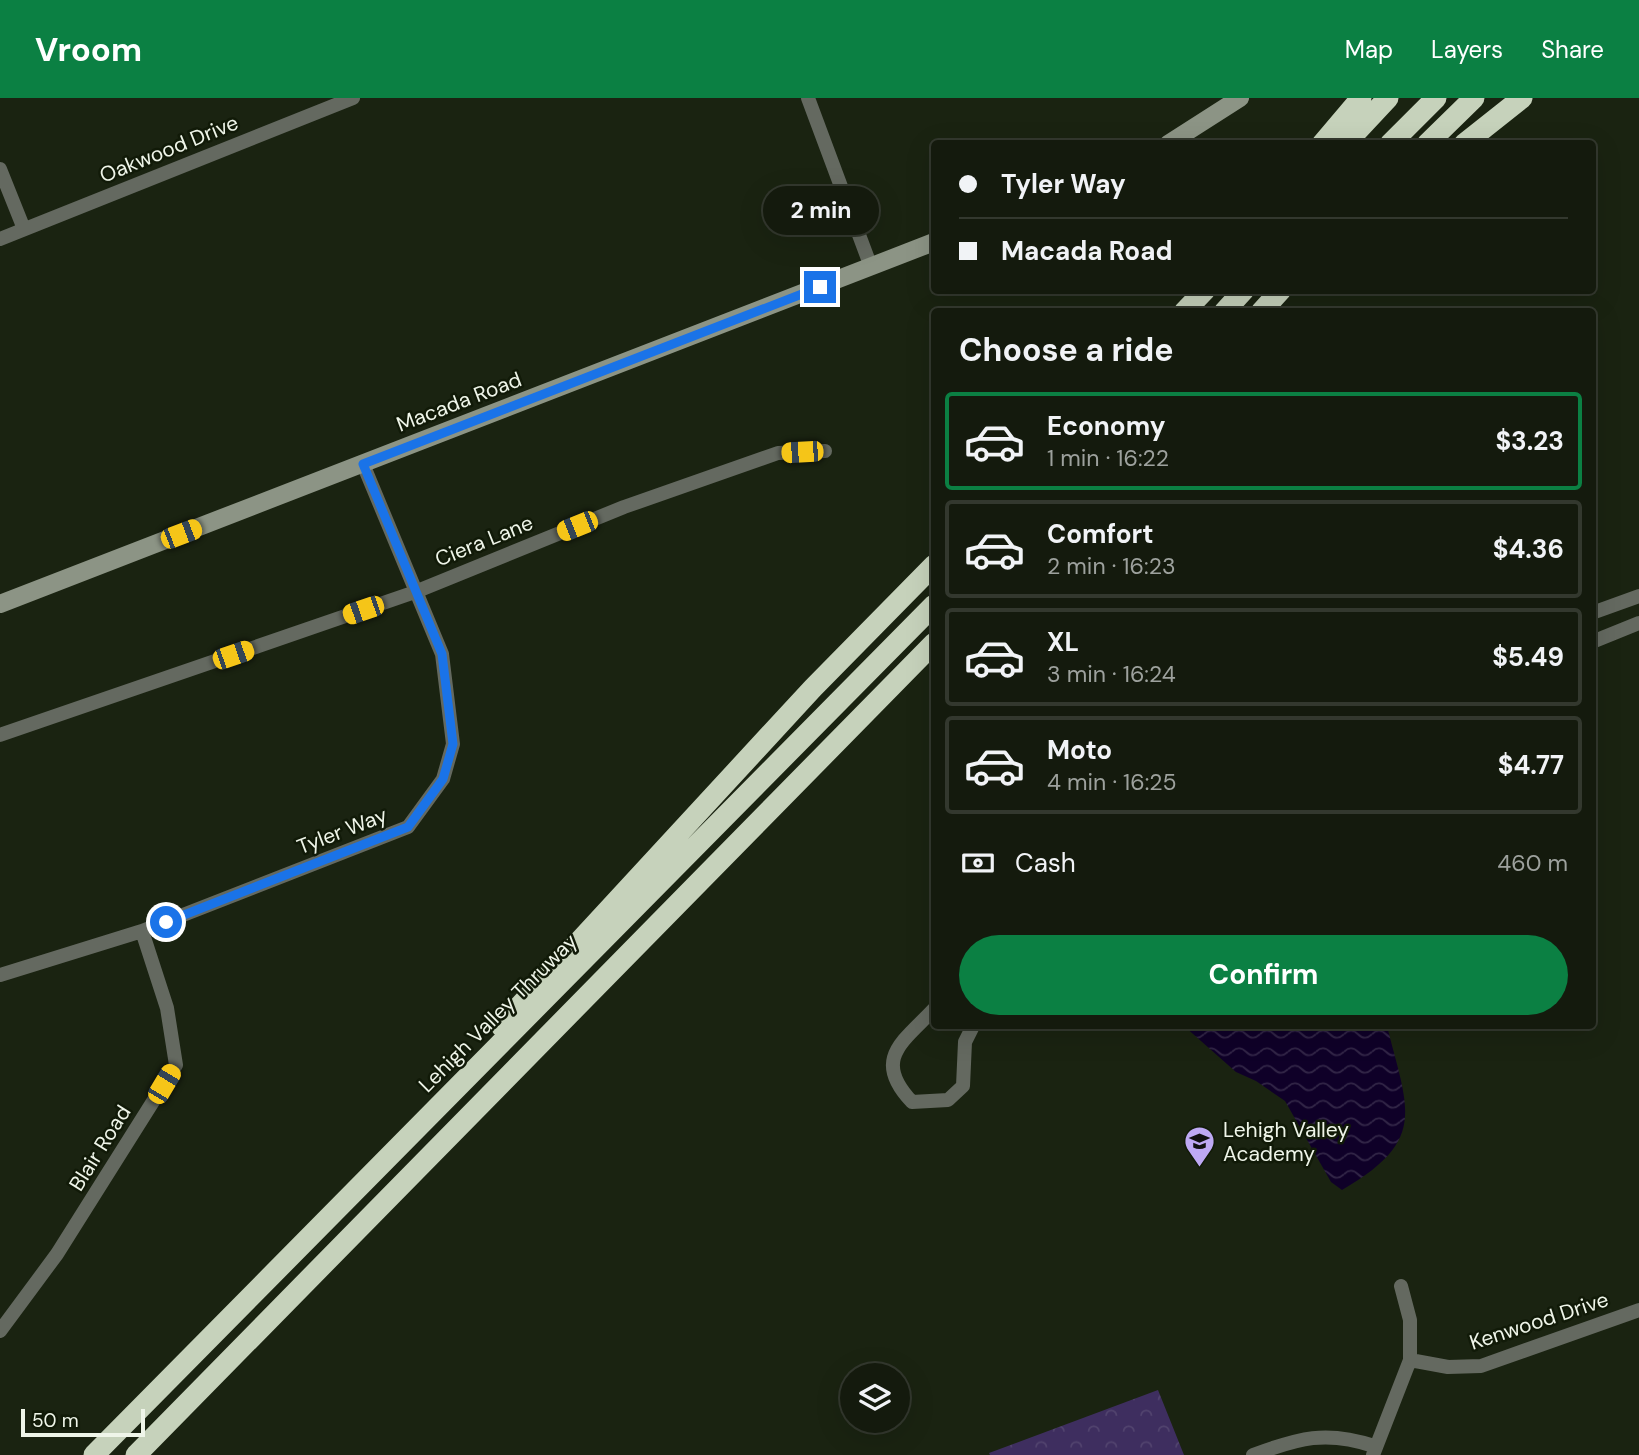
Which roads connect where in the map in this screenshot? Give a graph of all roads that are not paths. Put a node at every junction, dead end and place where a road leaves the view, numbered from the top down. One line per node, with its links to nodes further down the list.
1 (354, 98): 16 (street, Oakwood Drive)
2 (808, 98): 19 (street)
3 (1240, 98): 9 (street)
4 (1361, 98): 10 (highway)
5 (1388, 98): 11 (highway)
6 (1436, 98): 12 (highway)
7 (1474, 98): 13 (highway)
8 (1522, 98): 14 (highway)
9 (1174, 140)
10 (1325, 140)
11 (1349, 140)
12 (1394, 140)
13 (1431, 140)
14 (1469, 140)
15 (0, 169): 16 (street)
16 (24, 229): 17 (street, Oakwood Drive)
17 (0, 239)
18 (931, 243): 19 (street, Macada Road)
19 (871, 267): 29 (street, Macada Road)
20 (1192, 294): 24 (highway)
21 (1201, 294): 25 (highway)
22 (1240, 294): 26 (highway)
23 (1277, 294): 27 (highway)
24 (1180, 308)
25 (1188, 308)
26 (1228, 308)
27 (1265, 308)
28 (825, 451): 31 (street, Ciera Lane)
29 (363, 464): 31 (street, Tyler Way); 33 (street, Macada Road)
30 (931, 568): 44 (highway)
31 (415, 592): 39 (street, Ciera Lane); 40 (street, Tyler Way)
32 (1639, 596): 35 (street)
33 (0, 604)
34 (931, 608): 44 (highway, Lehigh Valley Thruway)
35 (1596, 612)
36 (1639, 623): 37 (street)
37 (1596, 640)
38 (931, 646): 51 (highway)
39 (0, 735)
40 (142, 931): 41 (street, Tyler Way); 47 (street, Blair Road)
41 (0, 975)
42 (931, 1012): 43 (street)
43 (971, 1029)
44 (320, 1229): 50 (highway, Lehigh Valley Thruway)
45 (1401, 1286): 48 (street)
46 (1639, 1310): 48 (street, Kenwood Drive)
47 (0, 1331)
48 (1410, 1360): 49 (street)
49 (1373, 1451): 52 (street)
50 (94, 1455)
51 (136, 1455)
52 (1253, 1455)

